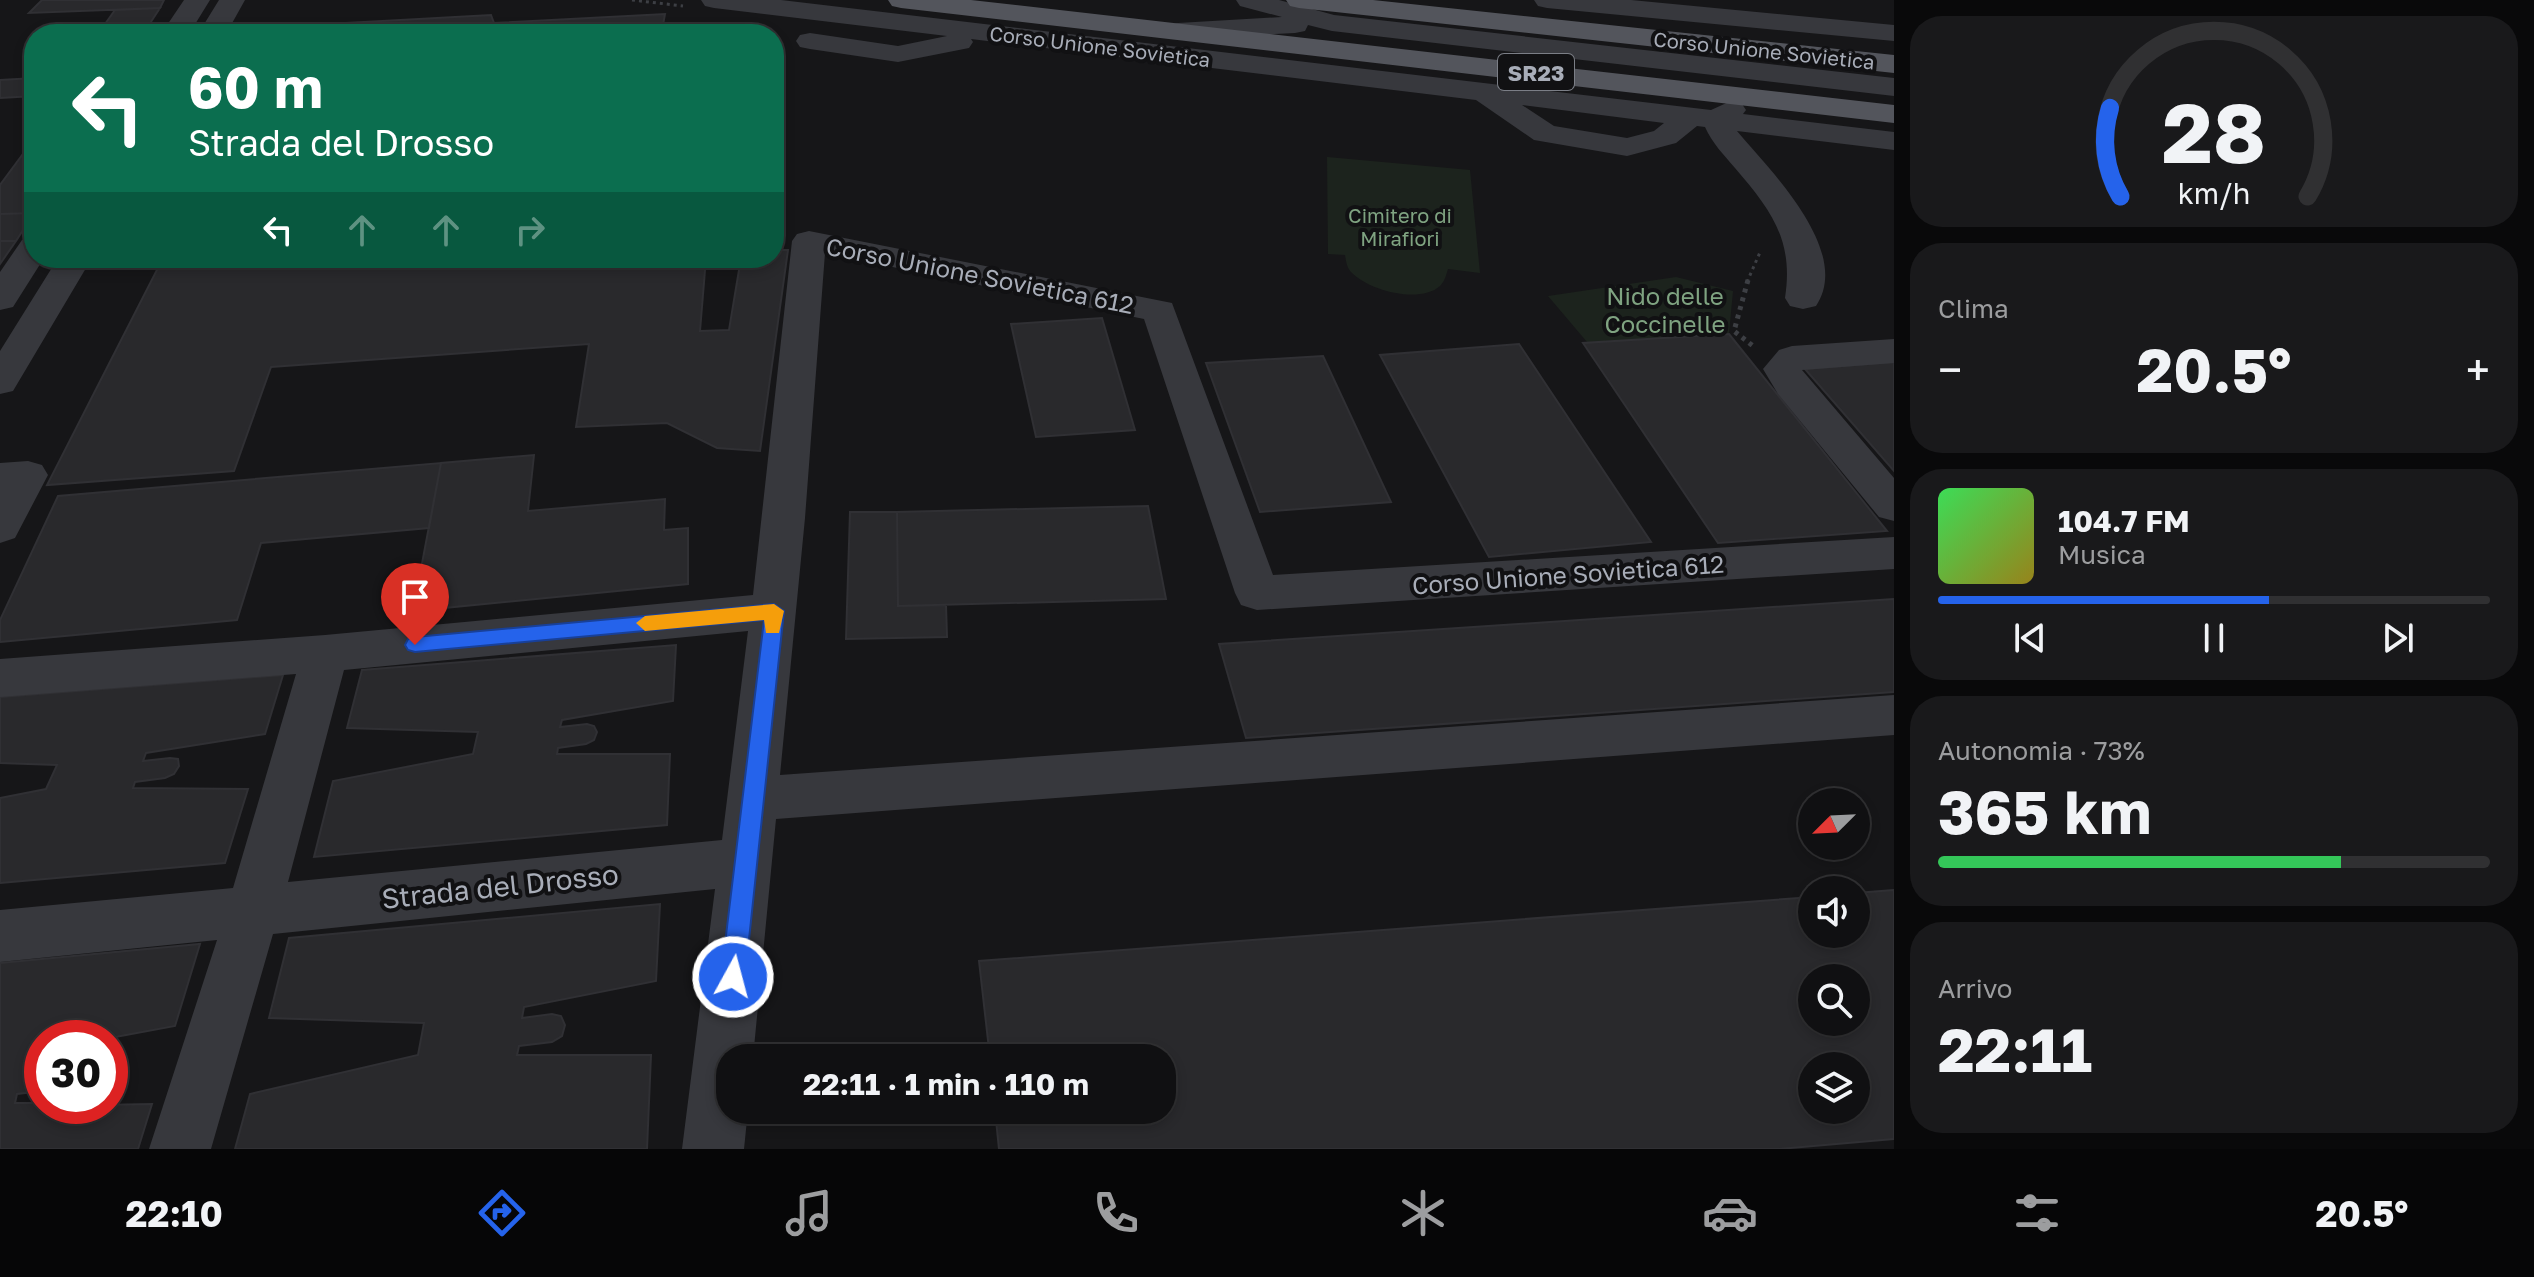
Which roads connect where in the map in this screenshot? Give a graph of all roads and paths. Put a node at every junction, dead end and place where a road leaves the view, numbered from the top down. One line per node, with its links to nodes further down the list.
1 (197, 0): 10 (street)
2 (232, 0): 11 (street)
3 (714, 0): 8 (street, Corso Unione Sovietica)
4 (901, 0): 12 (main road, Corso Unione Sovietica / SR23)
5 (1249, 0): 9 (street)
6 (1299, 0): 14 (main road, Corso Unione Sovietica / SR23)
7 (1547, 0): 13 (street, Corso Unione Sovietica)
8 (748, 3): 17 (street, Corso Unione Sovietica)
9 (1332, 23): 12 (street); 16 (street, Corso Unione Sovietica)
10 (181, 24)
11 (218, 24)
12 (1178, 31): 15 (main road, Corso Unione Sovietica / SR23)
13 (1894, 33)
14 (1894, 64)
15 (1502, 68): 17 (street); 18 (main road, Corso Unione Sovietica / SR23)
16 (1894, 87)
17 (1469, 90): 20 (street, Corso Unione Sovietica)
18 (1750, 97): 19 (main road, Corso Unione Sovietica / SR23); 20 (street, Corso Unione Sovietica)
19 (1894, 114)
20 (1703, 118): 21 (street); 25 (street)
21 (1894, 141)
22 (24, 262): 26 (street)
23 (69, 268): 29 (street)
24 (1744, 290): 28 (path)
25 (1803, 298)
26 (0, 299)
27 (1894, 351): 28 (street)
28 (1782, 369): 31 (street)
29 (4, 370)
30 (0, 477): 32 (street)
31 (1894, 506)
32 (0, 527)
33 (1894, 553): 34 (street, Corso Unione Sovietica 612)
34 (774, 611): 35 (street); 38 (street, Corso Unione Sovietica 612)
35 (325, 653): 36 (street); 40 (street)
36 (0, 678)
37 (1894, 715): 38 (street)
38 (753, 799): 39 (street, Corso Unione Sovietica 612)
39 (746, 862): 40 (street, Strada del Drosso); 43 (street, Corso Unione Sovietica 612)
40 (253, 911): 41 (street, Strada del Drosso); 42 (street)
41 (0, 936)
42 (180, 1149)
43 (713, 1149)

